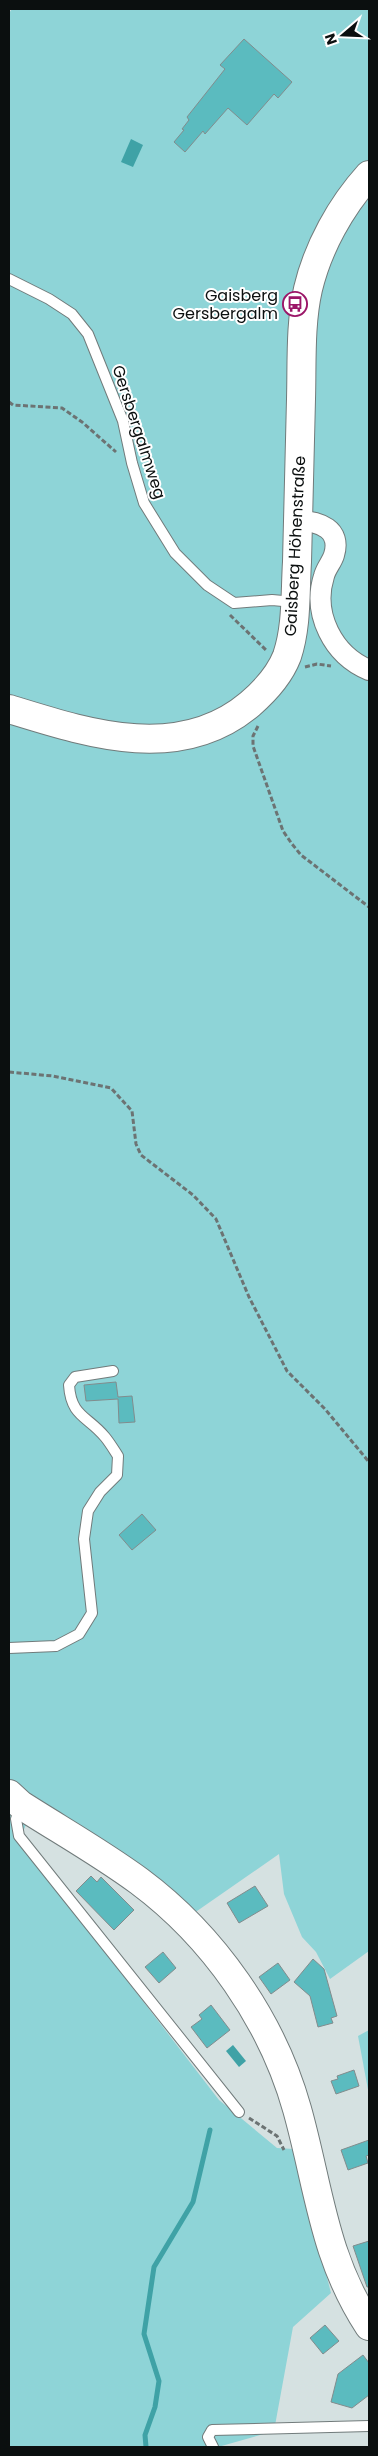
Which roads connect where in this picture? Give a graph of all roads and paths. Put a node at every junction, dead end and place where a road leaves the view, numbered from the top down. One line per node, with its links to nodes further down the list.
1 (369, 174): 5 (main road, Gaisberg Höhenstraße)
2 (9, 278): 4 (lane, Gersbergalmweg)
3 (9, 402): 4 (path)
4 (132, 464): 6 (lane, Gersbergalmweg)
5 (298, 521): 6 (main road, Gaisberg Höhenstraße); 9 (street)
6 (296, 602): 8 (main road, Gaisberg Höhenstraße)
7 (226, 611): 8 (path)
8 (281, 668): 9 (path); 10 (main road, Gaisberg Höhenstraße)
9 (364, 668)
10 (9, 709)
11 (260, 723): 12 (path)
12 (369, 907)
13 (9, 1072): 15 (path)
14 (113, 1371): 16 (lane)
15 (369, 1462)
16 (9, 1648)
17 (15, 1799): 18 (lane); 19 (main road)
18 (239, 2112)
19 (369, 2326)
20 (369, 2426): 21 (lane)
21 (213, 2447)

